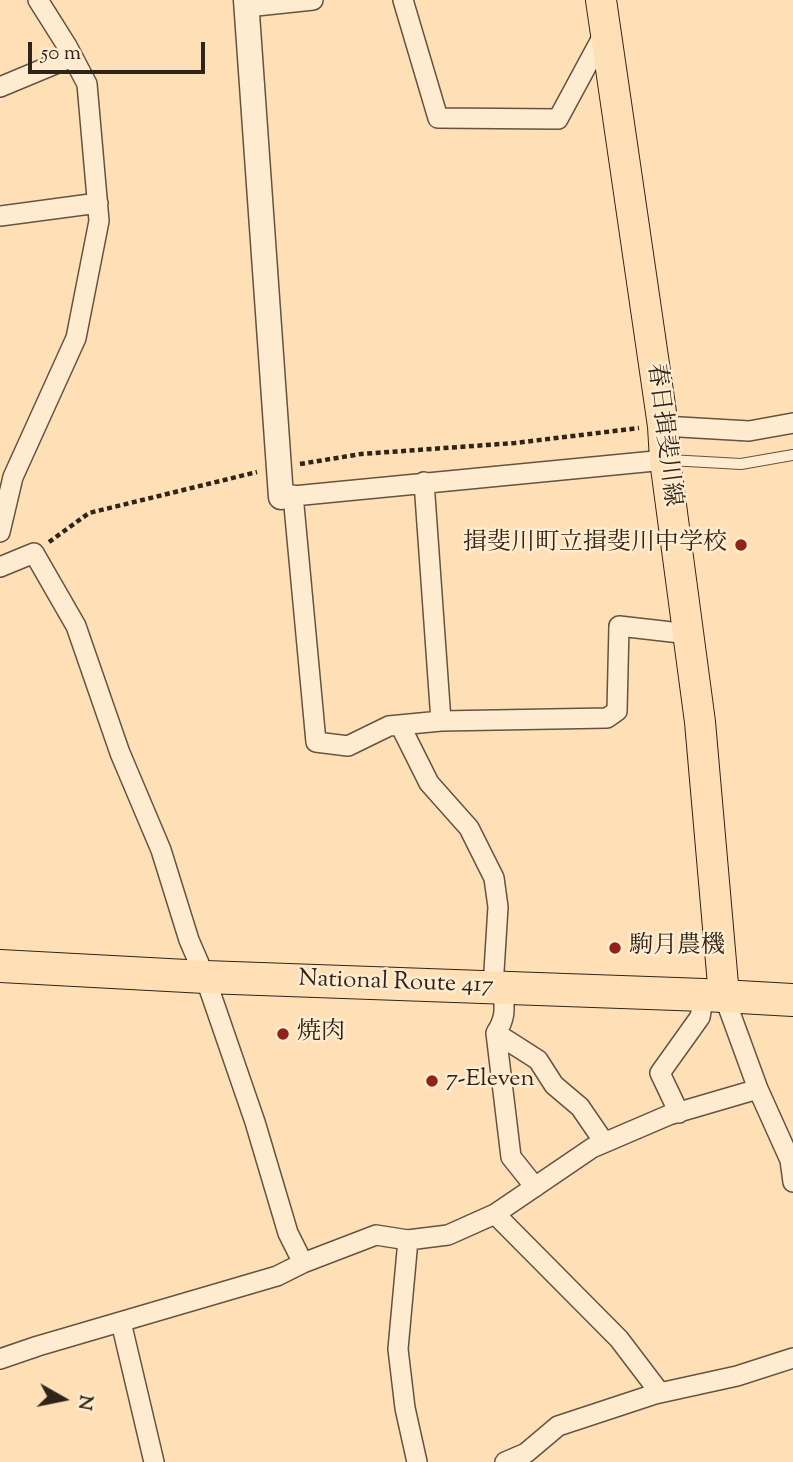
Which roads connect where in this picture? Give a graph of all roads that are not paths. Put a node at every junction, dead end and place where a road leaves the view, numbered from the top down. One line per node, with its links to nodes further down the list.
1 (38, 0): 7 (street)
2 (313, 0): 5 (street)
3 (403, 0): 6 (street)
4 (601, 0): 6 (main road, 春日揖斐川線)
5 (246, 4): 16 (street)
6 (606, 30): 12 (main road, 春日揖斐川線)
7 (72, 57): 8 (street); 9 (street)
8 (0, 88)
9 (98, 203): 10 (street); 17 (street)
10 (0, 216)
11 (793, 423): 12 (street)
12 (663, 426): 14 (main road, 春日揖斐川線)
13 (793, 455): 14 (lane)
14 (665, 460): 15 (street); 19 (main road, 春日揖斐川線)
15 (424, 482): 16 (street); 20 (street)
16 (287, 496): 21 (street)
17 (0, 532)
18 (0, 567): 23 (street)
19 (689, 634): 20 (street); 25 (main road, 春日揖斐川線)
20 (442, 721): 21 (street)
21 (400, 725): 24 (street)
22 (0, 966): 23 (highway, National Route 417)
23 (205, 977): 24 (highway, National Route 417); 36 (street)
24 (498, 988): 25 (highway, National Route 417); 27 (street)
25 (714, 995): 26 (highway, National Route 417); 28 (street); 29 (street)
26 (793, 1000)
27 (496, 1036): 31 (street); 33 (street)
28 (758, 1089): 29 (street); 30 (street)
29 (679, 1113): 31 (street)
30 (785, 1128): 32 (street)
31 (604, 1142): 33 (street)
32 (793, 1182)
33 (535, 1187): 34 (street)
34 (495, 1214): 35 (street); 40 (street)
35 (408, 1240): 36 (street); 42 (street)
36 (303, 1264): 37 (street)
37 (121, 1322): 39 (street); 41 (street)
38 (793, 1358): 40 (street)
39 (0, 1359)
40 (660, 1394): 43 (street)
41 (154, 1462)
42 (417, 1462)
43 (505, 1462)

